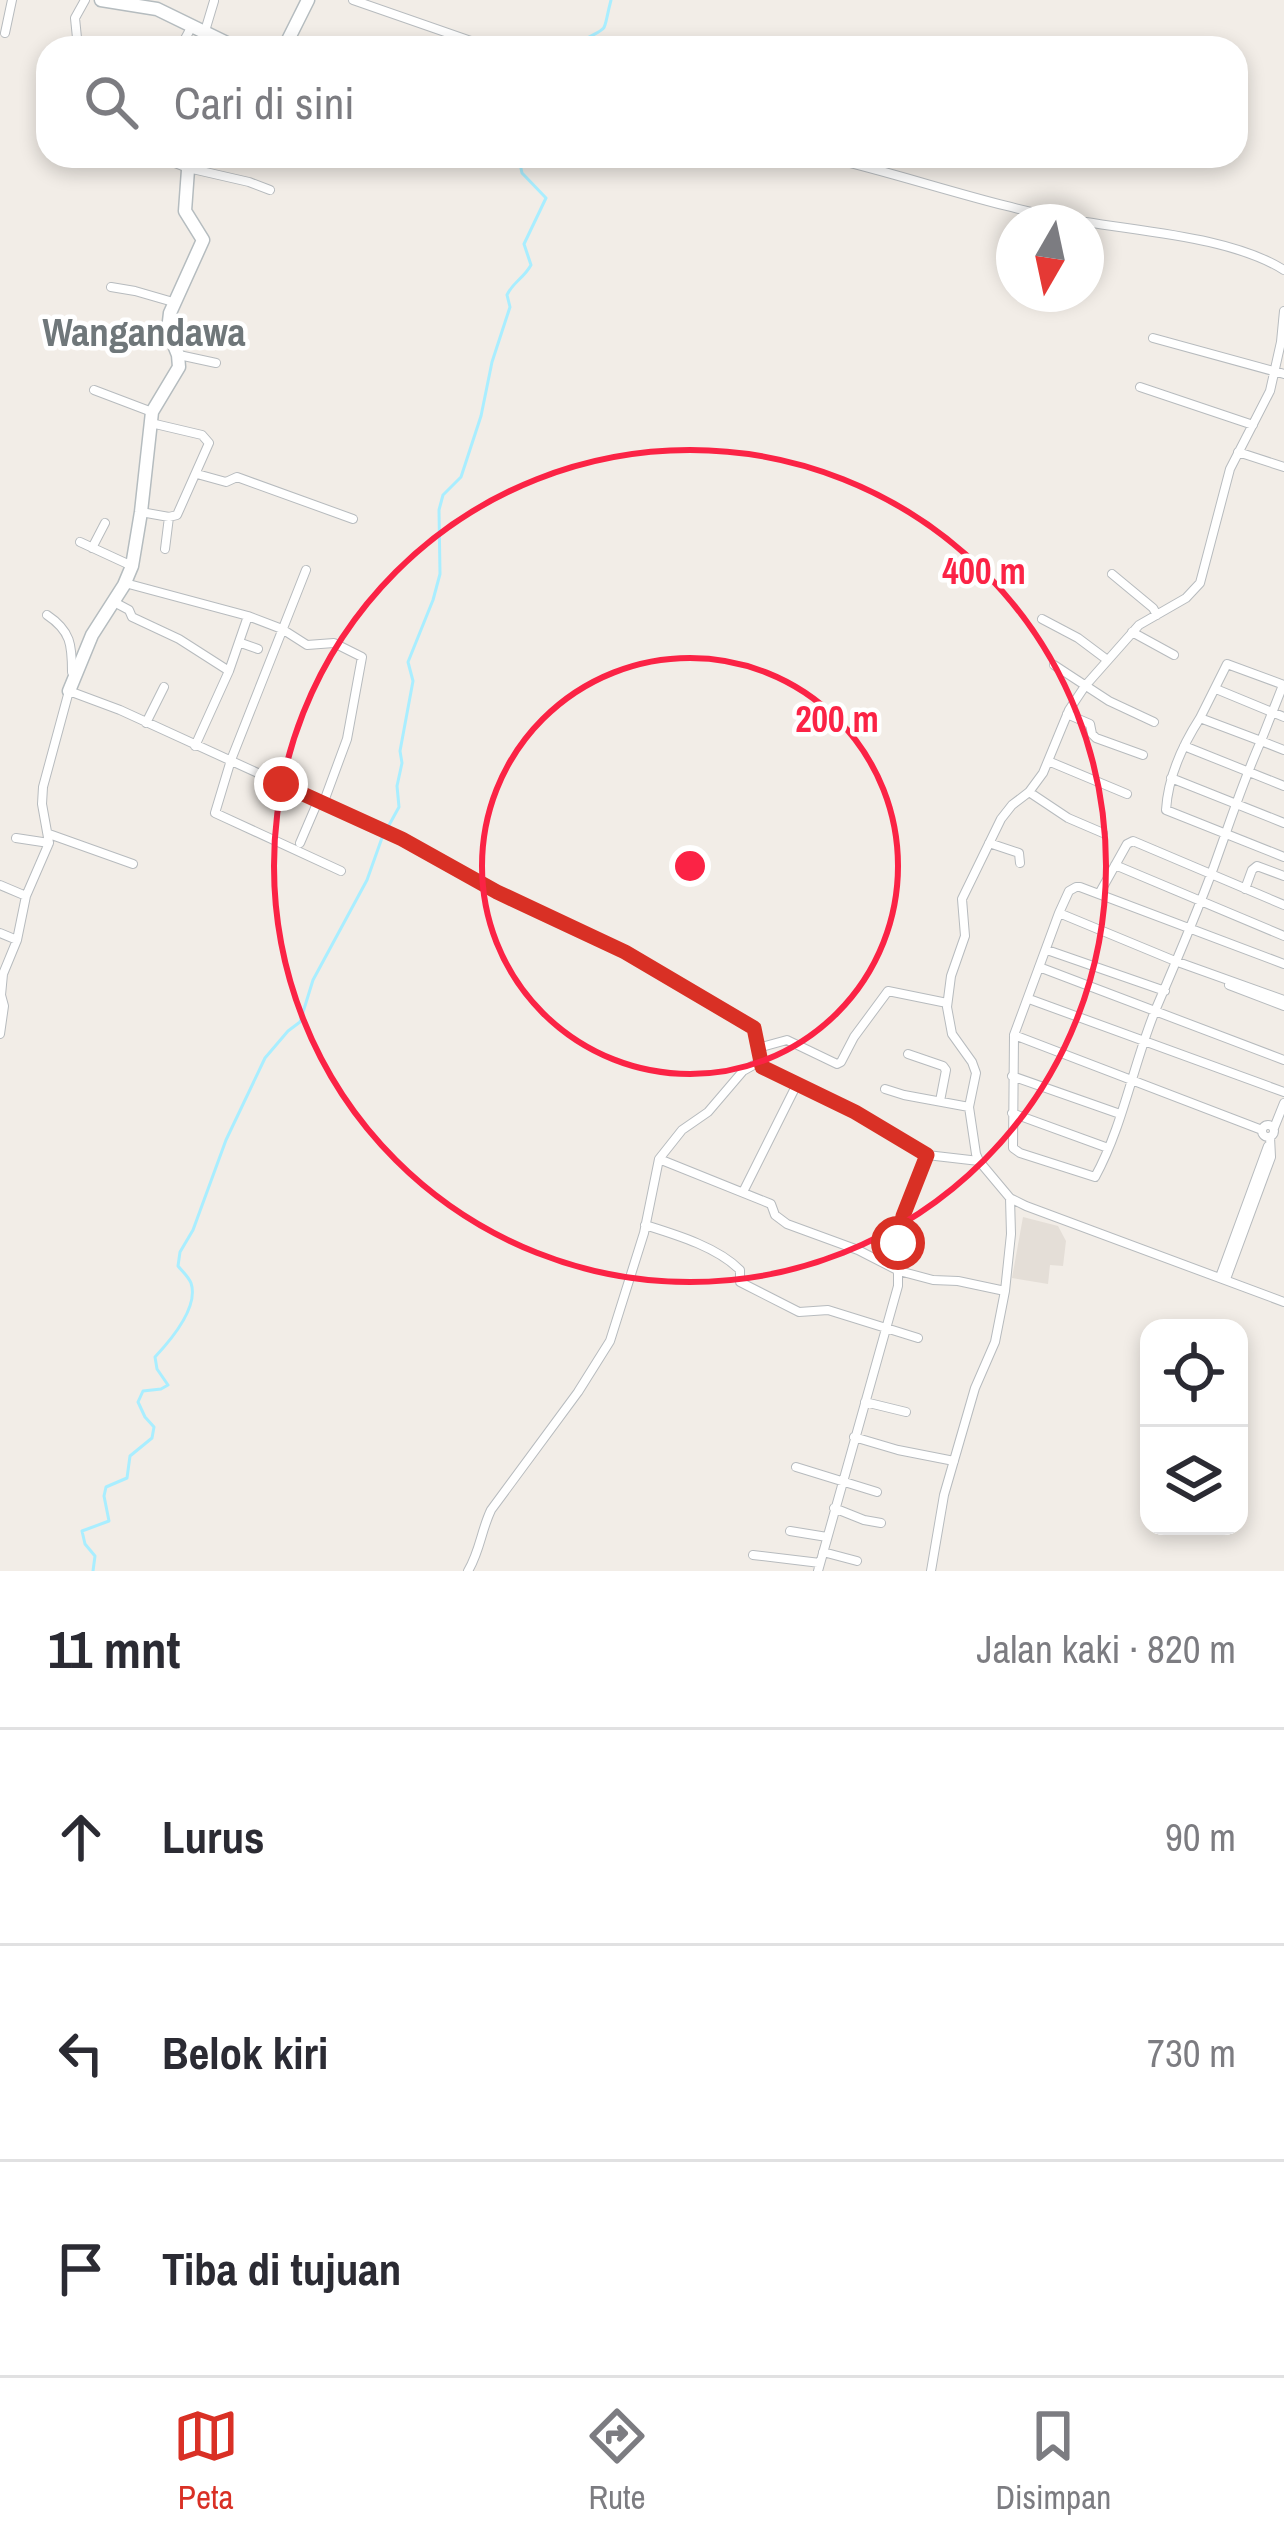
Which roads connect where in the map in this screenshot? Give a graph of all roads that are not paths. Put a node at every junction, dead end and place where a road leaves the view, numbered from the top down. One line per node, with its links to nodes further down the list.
1 (12, 0): 9 (street)
2 (85, 0): 10 (street)
3 (101, 0): 7 (street)
4 (308, 0): 13 (street)
5 (353, 0): 14 (street)
6 (214, 1): 8 (street)
7 (156, 4): 8 (street)
8 (198, 29): 11 (street); 12 (street)
9 (5, 33)
10 (77, 36)
11 (191, 36)
12 (212, 36)
13 (290, 36)
14 (456, 36)
15 (189, 168): 23 (street)
16 (207, 168): 18 (street)
17 (869, 168): 19 (street)
18 (270, 190)
19 (996, 205)
20 (1104, 225): 21 (street)
21 (1284, 270)
22 (110, 286): 23 (street)
23 (172, 302): 27 (street)
24 (1284, 311): 25 (street)
25 (1283, 326): 29 (street)
26 (1153, 338): 29 (street)
27 (178, 355): 28 (street); 32 (street)
28 (216, 363)
29 (1280, 372): 33 (street)
30 (1140, 387): 33 (street)
31 (94, 390): 32 (street)
32 (151, 417): 36 (street); 37 (street)
33 (1253, 425): 34 (street)
34 (1238, 452): 35 (street); 49 (street)
35 (1284, 467)
36 (197, 473): 38 (street); 39 (street)
37 (141, 512): 38 (street); 44 (street)
38 (169, 518): 43 (street)
39 (353, 519)
40 (105, 524): 42 (street)
41 (80, 542): 42 (street)
42 (92, 548): 44 (street)
43 (165, 549)
44 (131, 566): 47 (street)
45 (306, 570): 53 (street)
46 (1112, 574): 49 (street)
47 (125, 583): 48 (street); 51 (street)
48 (112, 602): 60 (street); 62 (street)
49 (1155, 612): 54 (street)
50 (47, 615): 62 (street)
51 (248, 616): 53 (street); 55 (street)
52 (1042, 619): 57 (street)
53 (282, 629): 77 (street); 84 (street)
54 (1132, 632): 57 (street); 58 (street)
55 (241, 643): 56 (street); 60 (street)
56 (259, 649)
57 (1102, 655): 61 (street)
58 (1174, 655)
59 (1054, 664): 61 (street)
60 (229, 670): 73 (street)
61 (1081, 683): 67 (street); 70 (street)
62 (71, 685): 71 (street); 90 (street)
63 (1283, 685): 65 (street); 66 (street)
64 (164, 687): 71 (street)
65 (1216, 689): 66 (street); 69 (street)
66 (1271, 712): 68 (street); 72 (street)
67 (1067, 714): 76 (street); 78 (street)
68 (1284, 717)
69 (1200, 718): 72 (street); 74 (street)
70 (1154, 722)
71 (146, 723): 73 (street)
72 (1261, 741): 75 (street); 79 (street)
73 (195, 746): 77 (street)
74 (1184, 746): 79 (street); 80 (street)
75 (1284, 750)
76 (1143, 755)
77 (231, 760): 84 (street); 97 (street)
78 (1048, 761): 82 (street); 83 (street)
79 (1247, 772): 81 (street); 85 (street)
80 (1171, 778): 85 (street); 88 (street)
81 (1284, 786)
82 (1030, 792): 87 (street); 92 (street)
83 (1126, 794)
84 (321, 803): 91 (street); 124 (street)
85 (1234, 804): 86 (street); 88 (street)
86 (1284, 823)
87 (1103, 832)
88 (1224, 835): 93 (street); 98 (street)
89 (16, 838): 90 (street)
90 (47, 841): 95 (street); 103 (street)
91 (300, 843)
92 (989, 843): 94 (street); 118 (street)
93 (1284, 857)
94 (1020, 863)
95 (133, 864)
96 (1115, 866): 98 (street); 102 (street); 104 (street)
97 (341, 871)
98 (1210, 874): 101 (street); 104 (street)
99 (1284, 876): 101 (street)
100 (0, 885): 103 (street)
101 (1245, 889): 105 (street)
102 (1099, 894): 106 (street); 107 (street)
103 (26, 896): 110 (street)
104 (1199, 900): 107 (street); 109 (street)
105 (1284, 905)
106 (1060, 913): 111 (street); 112 (street)
107 (1189, 929): 112 (street); 113 (street)
108 (0, 933): 110 (street)
109 (1284, 936)
110 (16, 940): 115 (street)
111 (1047, 950): 114 (street); 116 (street)
112 (1174, 963): 116 (street); 119 (street)
113 (1284, 964)
114 (1039, 967): 117 (street); 120 (street)
115 (0, 988): 121 (street)
116 (1165, 991): 120 (street)
117 (1029, 999): 122 (street); 123 (street)
118 (947, 1003): 124 (street); 135 (street)
119 (1284, 1003)
120 (1156, 1010): 123 (street); 126 (street)
121 (0, 1034)
122 (1014, 1035): 128 (street); 129 (street)
123 (1144, 1043): 129 (street); 132 (street)
124 (758, 1048): 127 (street)
125 (908, 1054): 133 (street)
126 (1284, 1060)
127 (759, 1062): 130 (street); 141 (street)
128 (1012, 1076): 136 (street); 137 (street)
129 (1132, 1078): 137 (street); 138 (street)
130 (797, 1084): 140 (street); 143 (street)
131 (885, 1089): 133 (street)
132 (1284, 1093)
133 (940, 1101): 135 (street)
134 (1284, 1102): 138 (street)
135 (969, 1107): 142 (street)
136 (1012, 1113): 139 (street); 139 (street)
137 (1120, 1114): 139 (street)
138 (1269, 1135): 147 (street)
139 (1108, 1148)
140 (927, 1155): 142 (street); 146 (street)
141 (658, 1159): 143 (street); 145 (street)
142 (979, 1161): 144 (street)
143 (743, 1192): 146 (street)
144 (1010, 1198): 147 (street); 148 (street)
145 (646, 1225): 150 (street); 167 (street)
146 (899, 1271): 148 (street); 150 (street)
147 (1223, 1278): 149 (street)
148 (1005, 1291): 155 (street)
149 (1283, 1298)
150 (887, 1327): 151 (street); 152 (street)
151 (918, 1338)
152 (866, 1402): 153 (street); 154 (street)
153 (906, 1412)
154 (854, 1437): 155 (street); 157 (street)
155 (954, 1461): 168 (street)
156 (796, 1467): 157 (street)
157 (842, 1480): 158 (street); 159 (street)
158 (878, 1492)
159 (834, 1508): 160 (street); 162 (street)
160 (881, 1523)
161 (790, 1531): 162 (street)
162 (827, 1538): 163 (street)
163 (823, 1552): 165 (street); 166 (street)
164 (753, 1555): 166 (street)
165 (857, 1561)
166 (819, 1567)
167 (468, 1571)
168 (931, 1571)

